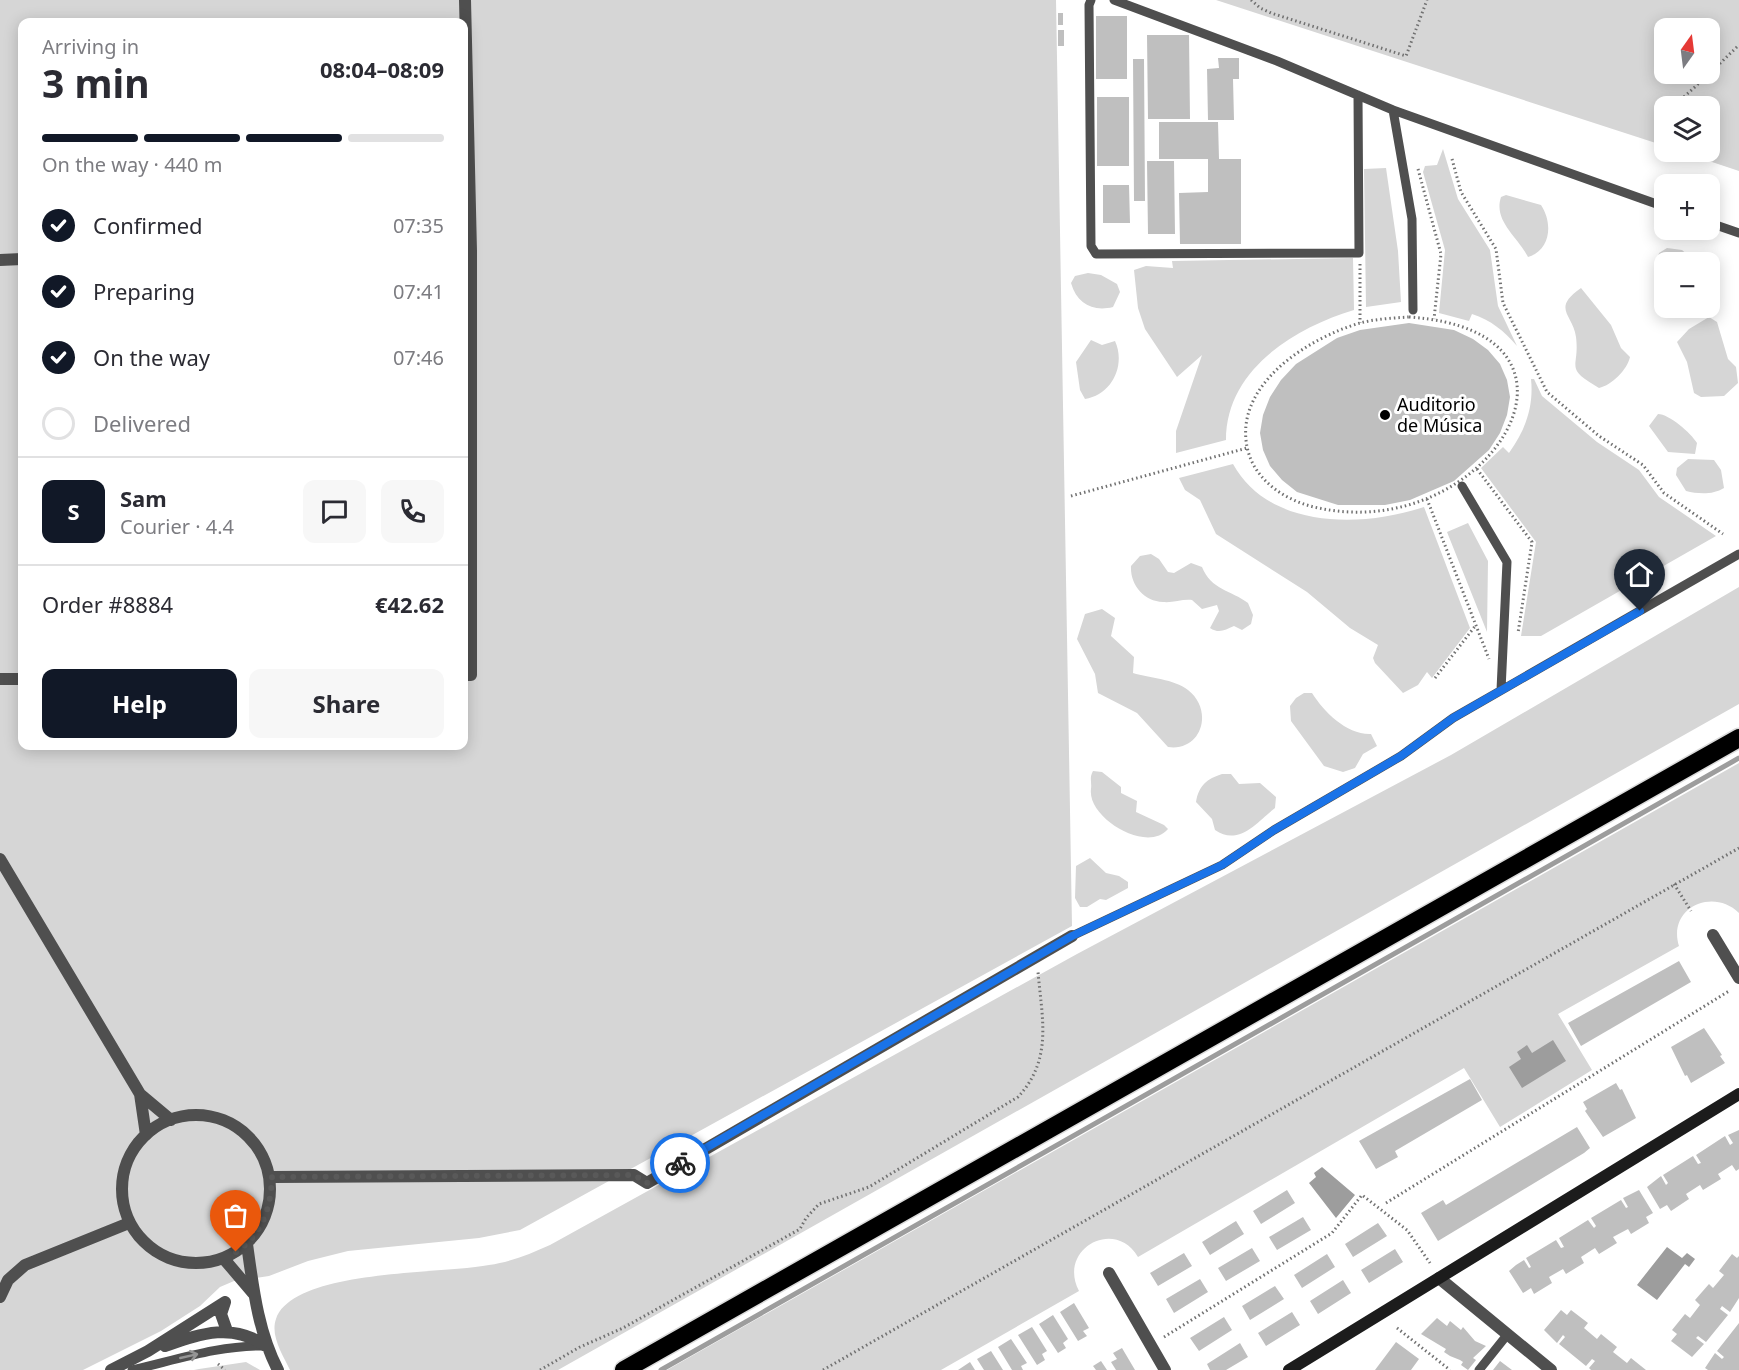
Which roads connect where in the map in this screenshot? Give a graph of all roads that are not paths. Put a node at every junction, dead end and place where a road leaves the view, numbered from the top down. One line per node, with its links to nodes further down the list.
1 (465, 0): 4 (street)
2 (1091, 0): 5 (lane)
3 (1114, 0): 5 (lane)
4 (465, 18)
5 (1358, 95): 6 (lane)
6 (1393, 110): 7 (lane); 12 (lane)
7 (1654, 203)
8 (1720, 226): 9 (lane)
9 (1739, 233)
10 (18, 259): 11 (street)
11 (0, 260)
12 (1413, 310)
13 (1462, 486): 17 (lane)
14 (1739, 554): 17 (lane)
15 (0, 679): 16 (street)
16 (18, 679)
17 (1501, 690): 21 (lane)
18 (1739, 738): 42 (highway)
19 (0, 859): 23 (street)
20 (1713, 934): 22 (street)
21 (1072, 936): 27 (street)
22 (1739, 978)
23 (140, 1094): 25 (street); 26 (street)
24 (1739, 1094): 32 (street)
25 (171, 1120): 26 (street); 27 (street)
26 (146, 1135): 28 (street)
27 (272, 1177): 29 (street)
28 (129, 1223): 30 (street); 34 (street)
29 (247, 1244): 30 (street); 33 (street)
30 (224, 1259): 33 (street)
31 (1109, 1273): 43 (street)
32 (1439, 1278): 36 (street); 44 (street)
33 (254, 1293): 37 (street)
34 (0, 1297)
35 (227, 1331): 37 (street); 38 (street); 38 (street)
36 (1507, 1335): 45 (lane); 46 (street)
37 (266, 1346): 40 (lane, one-way to 37); 41 (street)
38 (148, 1351): 39 (street)
39 (111, 1370)
40 (132, 1370)
41 (278, 1370)
42 (624, 1370)
43 (1165, 1370)
44 (1289, 1370)
45 (1479, 1370)
46 (1551, 1370)

